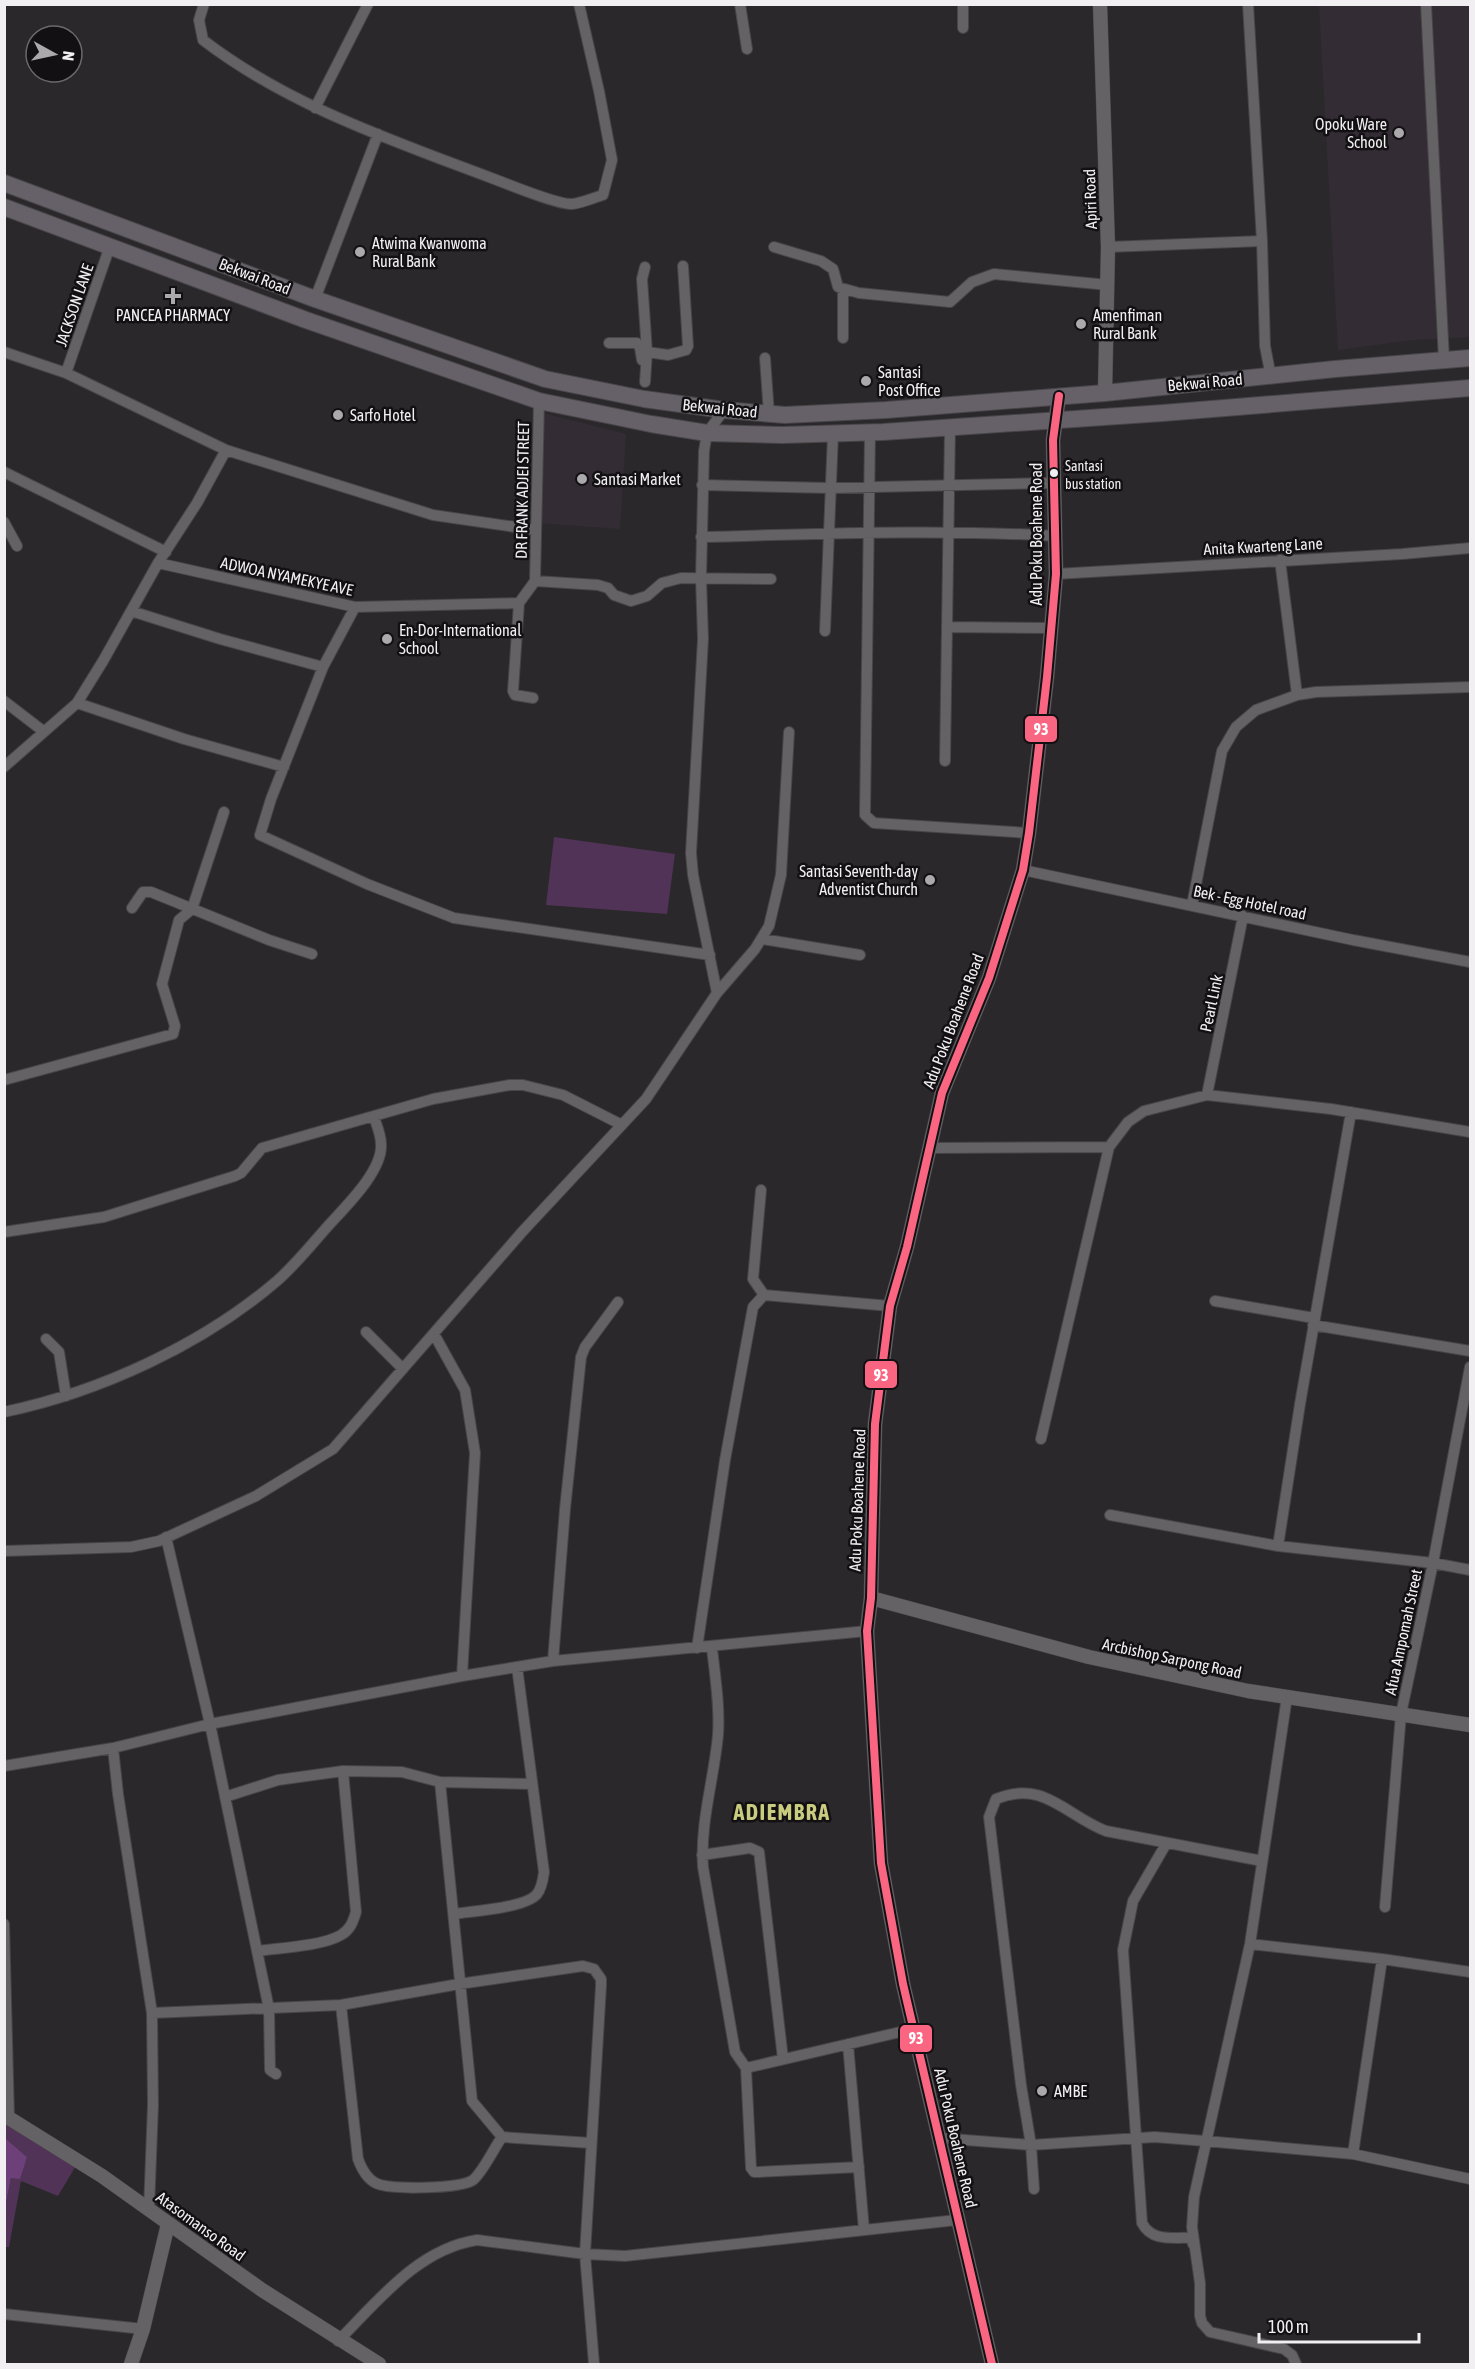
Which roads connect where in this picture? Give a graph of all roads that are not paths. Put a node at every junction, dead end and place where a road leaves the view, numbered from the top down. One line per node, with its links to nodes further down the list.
1 (204, 4): 11 (street)
2 (368, 4): 11 (street)
3 (579, 4): 12 (street)
4 (740, 4): 10 (street)
5 (963, 4): 9 (street)
6 (1101, 4): 18 (street, Apiri Road)
7 (1248, 4): 15 (street)
8 (1426, 4): 30 (street)
9 (963, 28)
10 (747, 49)
11 (315, 108): 12 (street)
12 (378, 134): 23 (street)
13 (4, 183): 23 (highway, Bekwai Road)
14 (4, 207): 16 (highway, Bekwai Road)
15 (1262, 242): 18 (street); 33 (street)
16 (110, 246): 32 (street, JACKSON LANE); 40 (highway, Bekwai Road)
17 (774, 247): 22 (street)
18 (1108, 247): 21 (street, Apiri Road)
19 (683, 266): 27 (street)
20 (645, 267): 27 (street)
21 (1108, 285): 22 (street); 36 (street, Apiri Road)
22 (843, 289): 24 (street)
23 (315, 299): 39 (highway, Bekwai Road)
24 (843, 338)
25 (609, 343): 34 (street)
26 (4, 352): 32 (street)
27 (647, 352): 34 (street)
28 (765, 358): 42 (street)
29 (1470, 358): 30 (highway, Bekwai Road)
30 (1444, 360): 31 (highway, Bekwai Road)
31 (1335, 369): 33 (highway, Bekwai Road); 38 (highway)
32 (66, 373): 48 (street)
33 (1270, 377): 36 (highway, Bekwai Road)
34 (645, 381): 39 (street)
35 (1470, 388): 38 (highway, Bekwai Road)
36 (1105, 393): 37 (highway, Bekwai Road)
37 (1059, 396): 42 (highway, Bekwai Road); 43 (street, Adu Poku Boahene Road)
38 (1336, 398): 43 (highway, Bekwai Road)
39 (644, 399): 41 (highway, Bekwai Road)
40 (539, 400): 46 (highway, Bekwai Road); 56 (street, DR FRANK ADJEI STREET)
41 (724, 410): 42 (highway, Bekwai Road); 46 (street)
42 (769, 414)
43 (1054, 420): 44 (highway, Bekwai Road); 50 (street, Adu Poku Boahene Road)
44 (951, 427): 45 (highway, Bekwai Road); 51 (street)
45 (870, 432): 47 (highway, Bekwai Road); 53 (street)
46 (707, 433): 47 (highway, Bekwai Road); 52 (street)
47 (833, 434): 54 (street)
48 (226, 450): 56 (street); 64 (street)
49 (4, 472): 64 (street)
50 (1054, 483): 51 (street); 60 (street, Adu Poku Boahene Road)
51 (951, 484): 53 (street); 58 (street)
52 (702, 485): 54 (street); 61 (street)
53 (870, 486): 54 (street); 59 (street)
54 (830, 488): 57 (street)
55 (4, 522): 62 (street)
56 (536, 530): 70 (street, DR FRANK ADJEI STREET)
57 (829, 533): 59 (street); 61 (street); 76 (street)
58 (950, 533): 59 (street); 60 (street); 74 (street)
59 (868, 534): 89 (street)
60 (1055, 536): 67 (street, Adu Poku Boahene Road)
61 (701, 537): 68 (street)
62 (17, 546)
63 (1470, 548): 65 (street, Anita Kwarteng Lane)
64 (166, 552): 66 (street)
65 (1280, 560): 67 (street, Anita Kwarteng Lane); 79 (street)
66 (158, 563): 72 (street, ADWOA NYAMEKYE AVE); 73 (street)
67 (1056, 574): 75 (street, Adu Poku Boahene Road)
68 (700, 578): 69 (street); 70 (street); 97 (street)
69 (771, 579)
70 (535, 581): 71 (street)
71 (519, 603): 72 (street, ADWOA NYAMEKYE AVE); 80 (street)
72 (356, 607): 77 (street)
73 (131, 611): 77 (street); 82 (street)
74 (948, 627): 75 (street); 85 (street)
75 (1052, 628): 89 (street, Adu Poku Boahene Road)
76 (825, 631)
77 (323, 667): 87 (street)
78 (1470, 687): 79 (street)
79 (1297, 695): 91 (street)
80 (533, 698)
81 (4, 701): 83 (street)
82 (77, 703): 83 (street); 87 (street)
83 (43, 731): 86 (street)
84 (789, 732): 95 (street)
85 (945, 761)
86 (4, 767)
87 (284, 768): 97 (street)
88 (224, 812): 93 (street)
89 (1029, 833): 90 (street, Adu Poku Boahene Road)
90 (1023, 870): 91 (street, Bek - Egg Hotel road); 108 (street, Adu Poku Boahene Road)
91 (1192, 905): 94 (street, Bek - Egg Hotel road)
92 (132, 908): 93 (street)
93 (192, 909): 96 (street); 101 (street)
94 (1243, 916): 99 (street, Bek - Egg Hotel road); 102 (street, Pearl Link)
95 (762, 939): 98 (street); 100 (street)
96 (312, 954)
97 (710, 955): 100 (street)
98 (860, 955)
99 (1470, 962)
100 (717, 993): 105 (street)
101 (4, 1080)
102 (1207, 1095): 103 (street); 107 (street)
103 (1351, 1112): 106 (street); 115 (street)
104 (374, 1117): 105 (street); 110 (street); 122 (street)
105 (622, 1125): 117 (street)
106 (1470, 1132)
107 (1109, 1147): 108 (street); 126 (street)
108 (932, 1148): 114 (street, Adu Poku Boahene Road)
109 (761, 1190): 111 (street)
110 (4, 1232)
111 (764, 1294): 114 (street); 135 (street)
112 (1215, 1301): 115 (street)
113 (618, 1302): 137 (street)
114 (890, 1306): 133 (street, Adu Poku Boahene Road)
115 (1314, 1322): 119 (street); 129 (street)
116 (366, 1332): 121 (street)
117 (434, 1334): 121 (street); 139 (street)
118 (46, 1339): 122 (street)
119 (1470, 1351)
120 (1470, 1367): 124 (street, Afua Ampomah Street)
121 (403, 1369): 128 (street)
122 (66, 1396): 123 (street)
123 (4, 1412)
124 (1458, 1430): 125 (street); 131 (street, Afua Ampomah Street)
125 (1470, 1432)
126 (1041, 1439)
127 (1110, 1515): 129 (street)
128 (166, 1537): 130 (street); 142 (street)
129 (1278, 1546): 131 (street)
130 (4, 1551)
131 (1433, 1563): 132 (street); 141 (street, Afua Ampomah Street)
132 (1470, 1570)
133 (871, 1598): 134 (street, Adu Poku Boahene Road); 140 (street, Arcbishop Sarpong Road)
134 (867, 1631): 136 (street); 164 (street, Adu Poku Boahene Road)
135 (697, 1648): 136 (street); 137 (street)
136 (712, 1648): 151 (street)
137 (553, 1661): 138 (street)
138 (517, 1667): 139 (street); 148 (street)
139 (462, 1676): 142 (street)
140 (1287, 1697): 141 (street, Arcbishop Sarpong Road); 152 (street)
141 (1401, 1714): 143 (street, Arcbishop Sarpong Road); 153 (street, Afua Ampomah Street)
142 (210, 1724): 144 (street); 149 (street)
143 (1470, 1725)
144 (113, 1748): 145 (street); 163 (street)
145 (4, 1766)
146 (343, 1771): 147 (street); 149 (street); 157 (street)
147 (440, 1782): 148 (street); 154 (street)
148 (532, 1784): 154 (street)
149 (225, 1797): 157 (street)
150 (1166, 1844): 152 (street); 172 (street); 175 (street)
151 (702, 1856): 166 (street); 167 (street)
152 (1262, 1861): 156 (street)
153 (1385, 1907)
154 (454, 1914): 160 (street)
155 (4, 1924): 169 (street)
156 (1250, 1944): 158 (street); 173 (street)
157 (257, 1951): 162 (street)
158 (1382, 1959): 159 (street); 176 (street)
159 (1470, 1972)
160 (459, 1984): 161 (street); 170 (street); 174 (street)
161 (341, 2005): 162 (street); 170 (street)
162 (269, 2009): 163 (street); 168 (street)
163 (152, 2013): 180 (street)
164 (913, 2029): 165 (street); 171 (street, Adu Poku Boahene Road)
165 (848, 2044): 166 (street); 177 (street)
166 (783, 2060): 167 (street)
167 (746, 2068): 177 (street)
168 (276, 2074)
169 (7, 2116): 180 (street, Atasomanso Road)
170 (501, 2137): 174 (street)
171 (939, 2138): 175 (street); 181 (street, Adu Poku Boahene Road)
172 (1137, 2138): 173 (street); 175 (street); 184 (street)
173 (1205, 2141): 176 (street); 184 (street)
174 (591, 2143): 185 (street)
175 (1031, 2145): 179 (street)
176 (1353, 2154): 178 (street)
177 (858, 2167): 183 (street)
178 (1470, 2179)
179 (1034, 2188)
180 (149, 2209): 182 (street, Atasomanso Road)
181 (957, 2220): 183 (street); 192 (street, Adu Poku Boahene Road)
182 (168, 2224): 187 (street); 188 (street, Atasomanso Road)
183 (864, 2230): 185 (street)
184 (1195, 2250): 193 (street)
185 (585, 2254): 188 (street); 191 (street)
186 (4, 2314): 187 (street)
187 (143, 2329): 189 (street)
188 (338, 2341): 190 (street, Atasomanso Road)
189 (131, 2364)
190 (379, 2364)
191 (594, 2364)
192 (992, 2364)
193 (1296, 2364)

